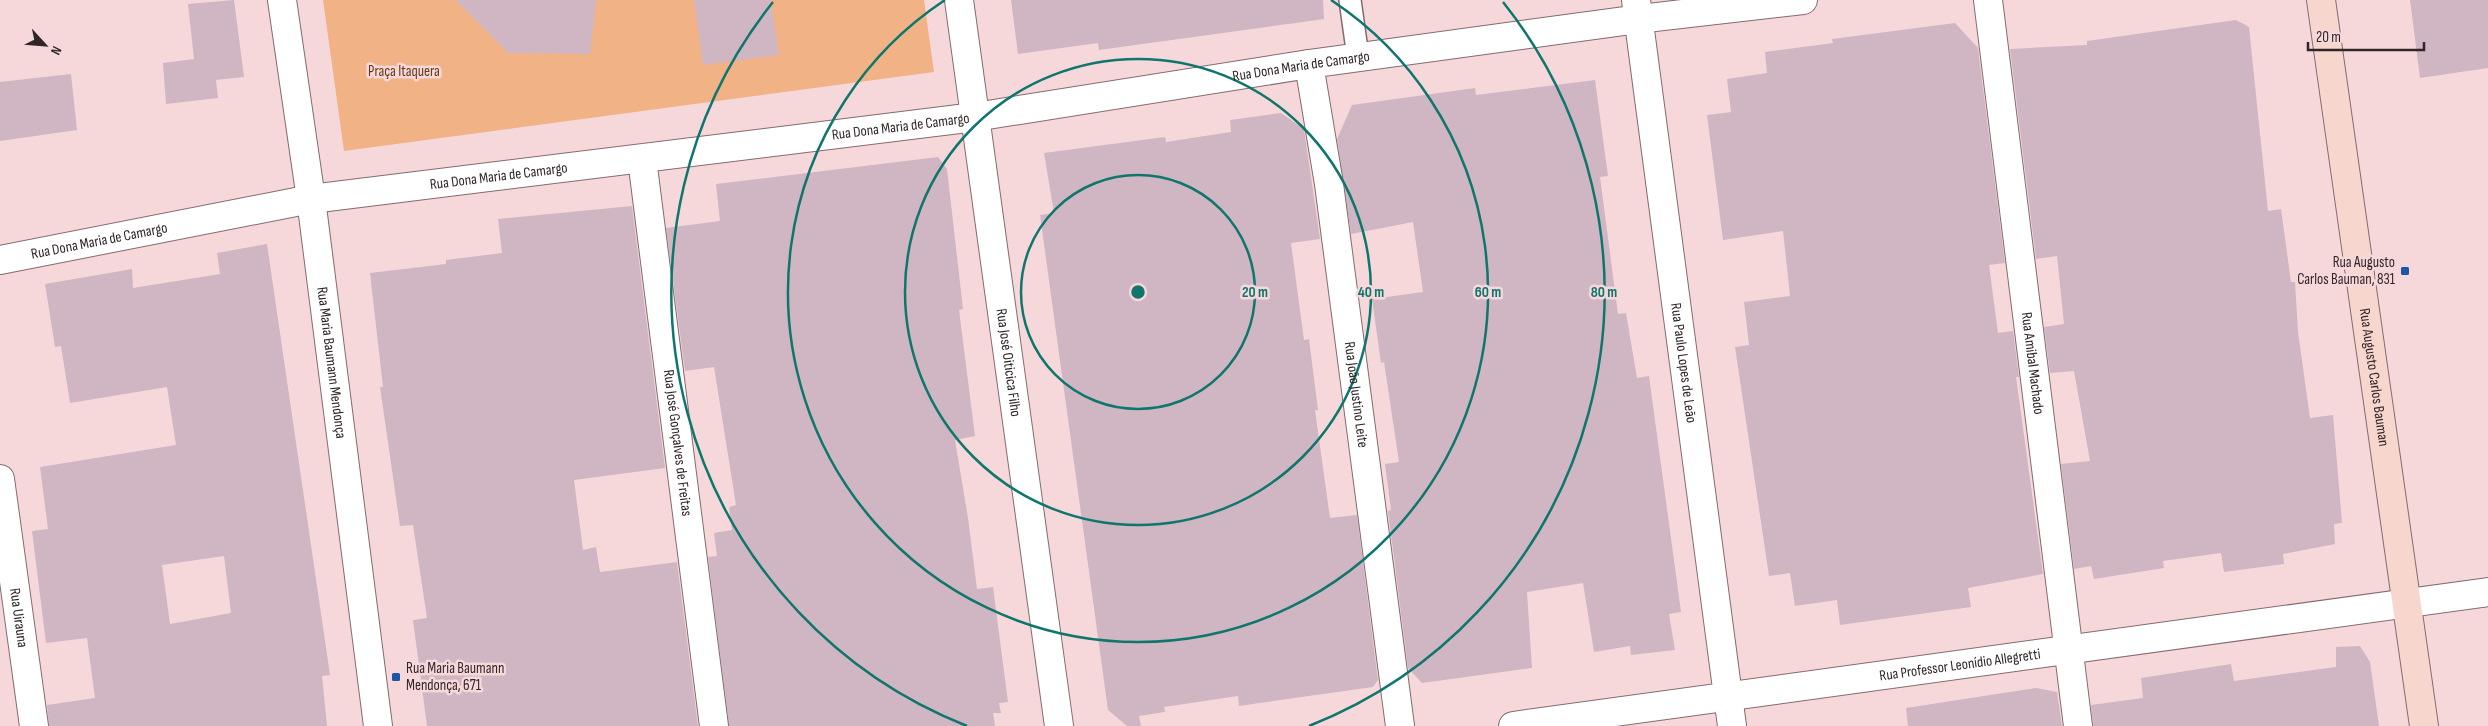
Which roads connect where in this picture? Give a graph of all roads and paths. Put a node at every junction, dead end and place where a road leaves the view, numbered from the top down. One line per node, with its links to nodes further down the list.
1 (282, 0): 12 (street, Rua Maria Baumann Mendonça)
2 (960, 0): 10 (street, Rua José Oiticica Filho)
3 (1350, 0): 8 (lane)
4 (1804, 0): 7 (street, Rua Dona Maria de Camargo)
5 (1988, 0): 17 (street, Rua Amibal Machado)
6 (2321, 0): 16 (main road, Rua Augusto Carlos Bauman)
7 (1637, 10): 8 (street, Rua Dona Maria de Camargo); 18 (street, Rua Paulo Lopes de Leão)
8 (1358, 57): 9 (street, Rua Dona Maria de Camargo)
9 (1310, 64): 10 (street, Rua Dona Maria de Camargo); 23 (street, Rua João Justino Leite)
10 (975, 116): 11 (street, Rua Dona Maria de Camargo); 22 (street, Rua José Oiticica Filho)
11 (642, 159): 12 (street, Rua Dona Maria de Camargo); 21 (street, Rua José Gonçalves de Freitas)
12 (311, 199): 13 (street, Rua Dona Maria de Camargo); 20 (street, Rua Maria Baumann Mendonça)
13 (0, 260)
14 (0, 479): 19 (street, Rua Uirauna)
15 (2488, 592): 16 (street, Rua Professor Leonídio Allegretti)
16 (2407, 604): 17 (street, Rua Professor Leonídio Allegretti); 27 (main road, Rua Augusto Carlos Bauman)
17 (2068, 650): 18 (street, Rua Professor Leonídio Allegretti); 26 (street, Rua Amibal Machado)
18 (1728, 698): 24 (street, Rua Professor Leonídio Allegretti); 25 (street, Rua Paulo Lopes de Leão)
19 (34, 726)
20 (378, 726)
21 (714, 726)
22 (1060, 726)
23 (1400, 726)
24 (1513, 726)
25 (1732, 726)
26 (2078, 726)
27 (2424, 726)

